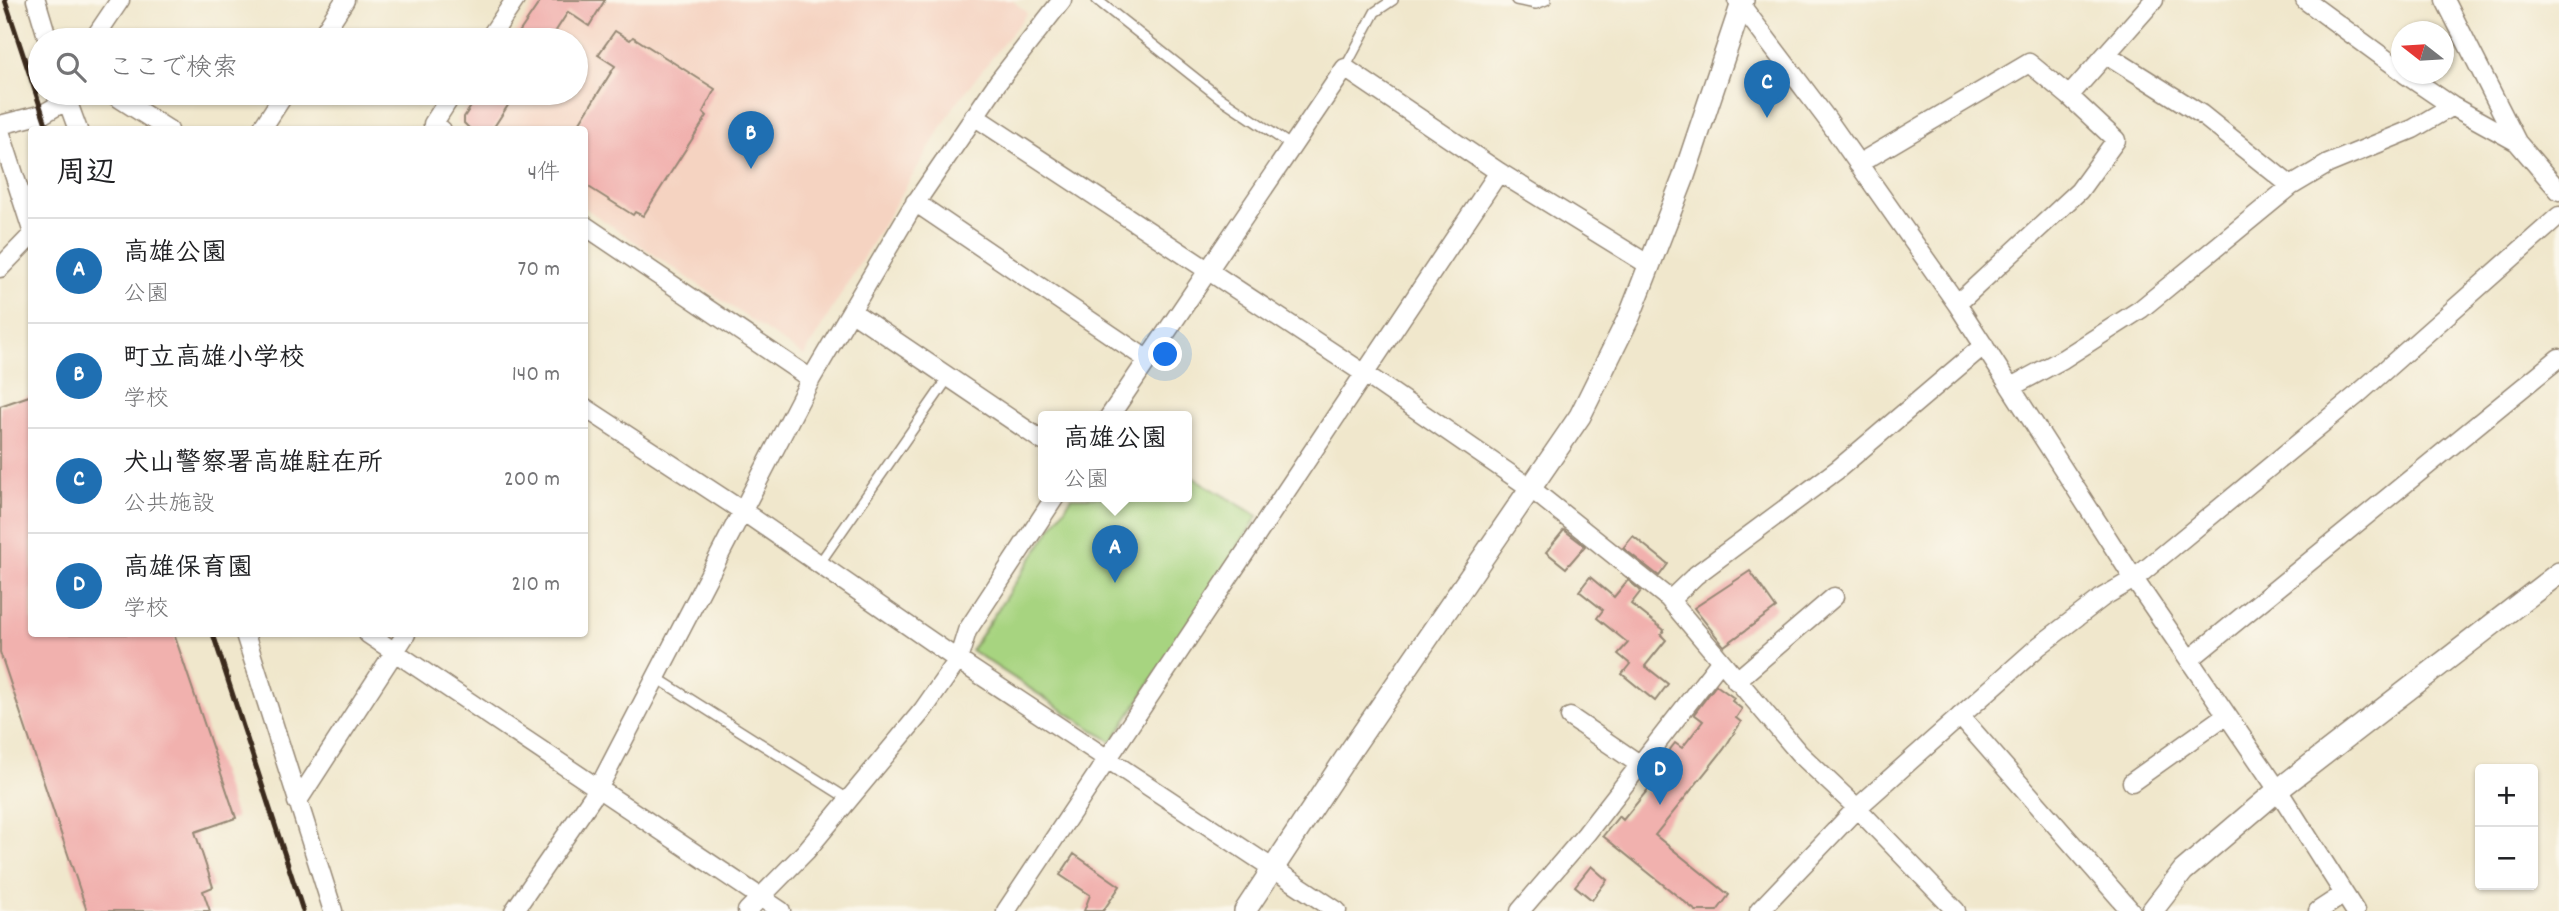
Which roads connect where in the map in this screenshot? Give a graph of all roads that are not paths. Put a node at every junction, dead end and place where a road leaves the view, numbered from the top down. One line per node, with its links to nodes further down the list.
1 (36, 0): 14 (street)
2 (120, 0): 15 (street)
3 (345, 0): 16 (street)
4 (515, 0): 17 (street)
5 (1097, 0): 36 (lane)
6 (1393, 0): 20 (lane)
7 (1516, 0): 8 (lane)
8 (1546, 0)
9 (2154, 0): 18 (street)
10 (2305, 0): 19 (street)
11 (2445, 0): 35 (street)
12 (1740, 2): 37 (street); 46 (street)
13 (1054, 3): 29 (street)
14 (44, 28)
15 (101, 28)
16 (327, 28)
17 (496, 28)
18 (2106, 54): 22 (street); 39 (street)
19 (2391, 63)
20 (1345, 68): 36 (street); 38 (street)
21 (2420, 84): 28 (street)
22 (2069, 96): 37 (street); 49 (street)
23 (56, 105): 34 (street)
24 (71, 105): 30 (street)
25 (130, 105): 31 (street)
26 (277, 105): 32 (street)
27 (445, 105): 33 (street)
28 (2452, 106): 35 (street); 39 (street)
29 (974, 116): 41 (street); 48 (street)
30 (77, 126)
31 (163, 126)
32 (264, 126)
33 (436, 126)
34 (0, 128): 43 (street)
35 (2517, 142): 40 (street)
36 (1292, 146): 48 (street)
37 (1858, 164): 49 (street)
38 (1499, 172): 46 (street); 54 (street)
39 (2291, 186): 57 (street)
40 (2559, 191)
41 (915, 202): 50 (street); 53 (street)
42 (2559, 216): 66 (street)
43 (28, 220)
44 (588, 228): 56 (street)
45 (28, 237): 47 (street)
46 (1650, 265): 61 (street)
47 (0, 268)
48 (1208, 270): 53 (street); 54 (street)
49 (1957, 304): 51 (street)
50 (851, 311): 55 (street); 56 (street)
51 (1984, 345): 57 (street); 68 (street)
52 (2559, 358): 74 (street)
53 (1148, 360): 59 (street)
54 (1365, 374): 61 (street); 81 (street)
55 (948, 377): 60 (street); 64 (lane)
56 (811, 379): 63 (street)
57 (2011, 387): 66 (street)
58 (588, 410): 63 (street)
59 (1113, 411)
60 (1038, 438)
61 (1528, 487): 68 (street); 89 (street)
62 (1052, 502): 73 (street)
63 (744, 512): 64 (street); 76 (street)
64 (819, 564): 73 (street)
65 (2559, 573): 85 (street)
66 (2134, 579): 74 (street); 79 (street)
67 (1834, 597): 77 (street)
68 (1670, 600): 75 (street)
69 (246, 637): 87 (street)
70 (373, 637): 72 (street)
71 (404, 637): 72 (street)
72 (395, 651): 84 (street); 87 (street)
73 (958, 660): 81 (street); 86 (street)
74 (2189, 660): 78 (street)
75 (1720, 662): 77 (street); 82 (street)
76 (657, 678): 84 (street); 86 (lane)
77 (1736, 681): 88 (street)
78 (2226, 715): 83 (street); 85 (street)
79 (1960, 716): 88 (street); 102 (street)
80 (1570, 717): 82 (street)
81 (1108, 759): 89 (street); 96 (street)
82 (1639, 764): 99 (street)
83 (2132, 782)
84 (598, 789): 91 (street); 93 (street)
85 (2278, 790): 90 (street); 103 (street)
86 (848, 799): 91 (street)
87 (297, 802): 92 (street)
88 (1857, 808): 100 (street); 101 (street)
89 (1274, 869): 97 (street); 98 (street)
90 (2344, 894): 104 (street); 105 (street)
91 (760, 897): 94 (street); 95 (street)
92 (333, 911)
93 (514, 911)
94 (747, 911)
95 (781, 911)
96 (1006, 911)
97 (1245, 911)
98 (1337, 911)
99 (1520, 911)
100 (1759, 911)
101 (1956, 911)
102 (2131, 911)
103 (2152, 911)
104 (2318, 911)
105 (2355, 911)

